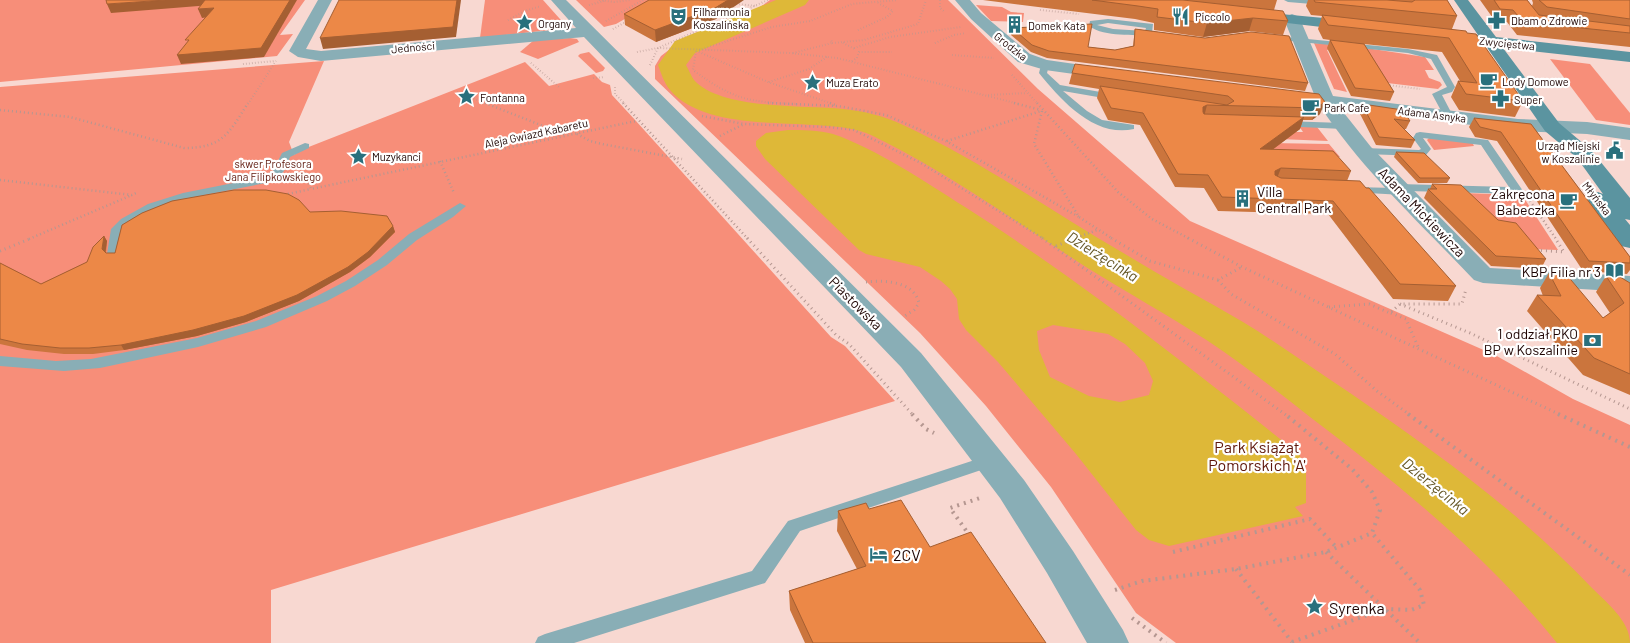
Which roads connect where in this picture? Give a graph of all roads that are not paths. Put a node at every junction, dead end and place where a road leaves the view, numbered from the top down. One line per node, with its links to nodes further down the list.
1 (325, 0): 9 (street, Jedności)
2 (962, 0): 16 (street, Grodzka)
3 (1460, 0): 14 (street, Młyńska)
4 (552, 2): 9 (street, Piastowska)
5 (1331, 4): 7 (lane)
6 (1233, 13): 7 (street)
7 (1293, 19): 8 (street); 13 (lane); 21 (street, Adama Mickiewicza); 22 (lane)
8 (1367, 28)
9 (589, 32): 38 (street, Piastowska)
10 (1148, 34): 10 (lane); 12 (lane)
11 (1431, 35): 14 (street, Zwycięstwa)
12 (1166, 36)
13 (1259, 36)
14 (1491, 41): 15 (street, Zwycięstwa); 26 (street, Młyńska)
15 (1630, 57)
16 (1045, 65): 17 (street); 18 (lane, Grodzka)
17 (1126, 76)
18 (1057, 87): 20 (lane); 25 (lane, Grodzka)
19 (1268, 94): 21 (street, Adama Asnyka)
20 (1124, 98)
21 (1326, 101): 22 (street, Adama Asnyka); 24 (street, Adama Mickiewicza)
22 (1448, 116): 26 (street, Adama Asnyka)
23 (1270, 123): 24 (lane)
24 (1343, 126): 29 (street, Adama Mickiewicza)
25 (1131, 127)
26 (1552, 127): 27 (street, Adama Asnyka); 33 (street, Młyńska); 34 (street, Młyńska)
27 (1630, 134)
28 (304, 146): 35 (lane)
29 (1364, 151): 31 (street, Adama Mickiewicza); 31 (lane)
30 (1345, 190): 31 (lane)
31 (1401, 190): 36 (street, Adama Mickiewicza)
32 (460, 206): 37 (lane)
33 (1630, 212)
34 (1630, 241)
35 (113, 254)
36 (1630, 284)
37 (0, 361)
38 (980, 464): 39 (lane); 40 (street, Piastowska)
39 (545, 643)
40 (1109, 643)

